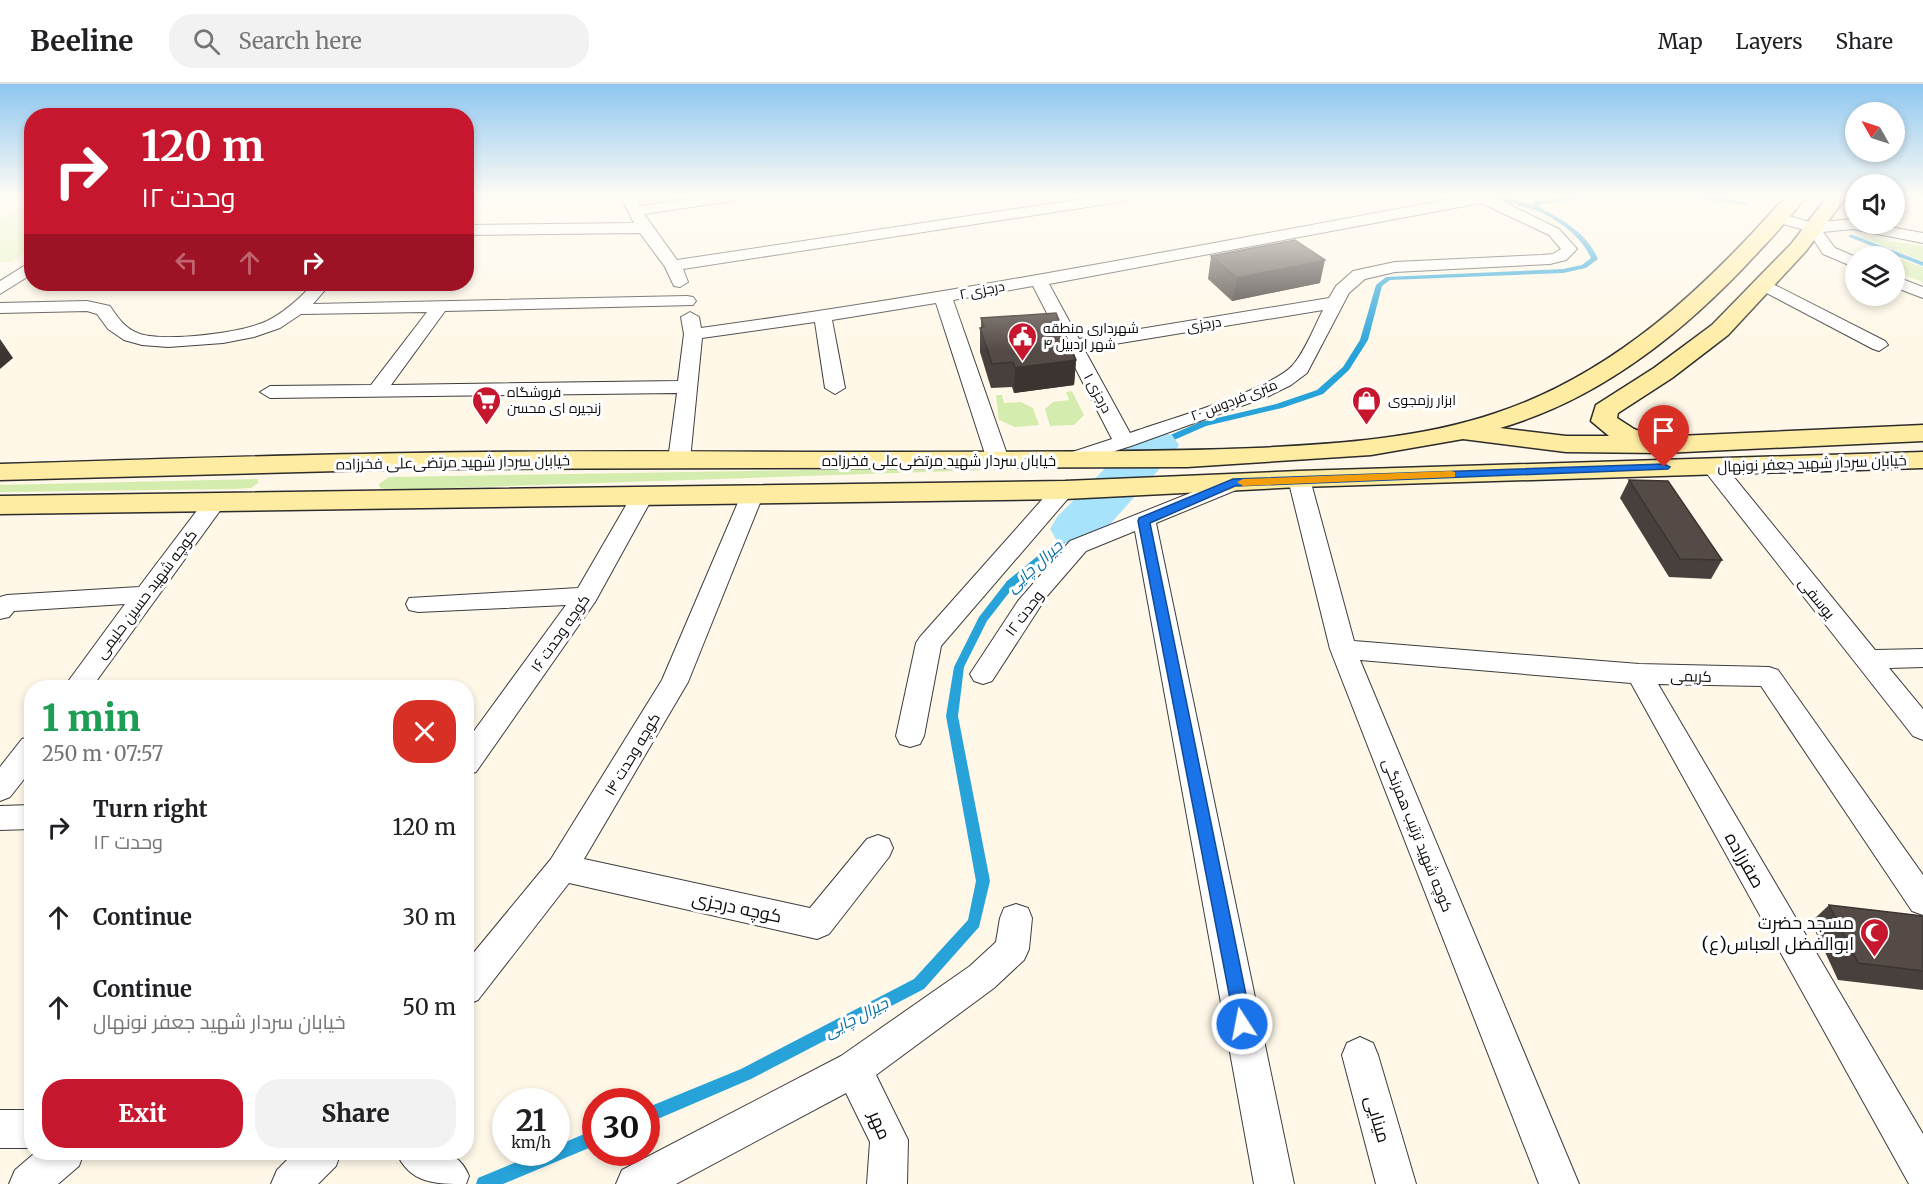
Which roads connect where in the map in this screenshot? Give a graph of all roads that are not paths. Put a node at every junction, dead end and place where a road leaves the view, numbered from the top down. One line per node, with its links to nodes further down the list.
1 (660, 248): 9 (street)
2 (789, 248): 9 (street)
3 (1204, 248): 11 (street, درجزی ۲)
4 (1568, 248): 19 (street, ۲۰ متری فردوس)
5 (1750, 248): 31 (main road, خیابان سردار شهید مرتضی‌علی فخرزاده)
6 (1795, 248): 12 (main road)
7 (1827, 248): 8 (street)
8 (1845, 258)
9 (673, 266): 18 (street)
10 (24, 272): 14 (street)
11 (1038, 279): 17 (street, درجزی ۲); 26 (street, درجزی ۱)
12 (1763, 284): 25 (street); 34 (main road)
13 (1905, 286): 16 (street)
14 (0, 289)
15 (316, 291): 22 (street)
16 (1923, 293)
17 (943, 297): 23 (street, درجزی ۲); 35 (street, درجزی ۲)
18 (687, 301): 20 (street); 24 (street)
19 (1336, 303): 26 (street, درجزی); 33 (street, ۲۰ متری فردوس)
20 (440, 306): 22 (street); 29 (street)
21 (0, 308): 22 (street)
22 (300, 309)
23 (822, 318): 24 (street, درجزی ۲); 28 (street)
24 (693, 334): 27 (street)
25 (1879, 345)
26 (1072, 346): 33 (street, درجزی ۱)
27 (686, 387): 29 (street); 36 (street)
28 (835, 388)
29 (377, 391): 30 (street)
30 (270, 392)
31 (1459, 432): 34 (main road, خیابان سردار شهید جعفر نونهال); 37 (main road, خیابان سردار شهید مرتضی‌علی فخرزاده)
32 (1923, 433): 34 (main road, خیابان سردار شهید جعفر نونهال)
33 (1124, 442): 37 (street, ۲۰ متری فردوس)
34 (1663, 445)
35 (997, 457): 36 (main road, خیابان سردار شهید مرتضی‌علی فخرزاده); 37 (main road, خیابان سردار شهید مرتضی‌علی فخرزاده)
36 (679, 460): 40 (main road, خیابان سردار شهید مرتضی‌علی فخرزاده)
37 (1065, 460)
38 (1923, 460): 39 (main road, خیابان سردار شهید جعفر نونهال)
39 (1712, 465): 41 (main road, خیابان سردار شهید جعفر نونهال); 56 (street, یوسفی)
40 (0, 472)
41 (1448, 474): 42 (main road, خیابان سردار شهید مرتضی‌علی فخرزاده)
42 (1299, 479): 43 (main road, خیابان سردار شهید مرتضی‌علی فخرزاده); 54 (street, کوچه شهید ترتیب همرنگی)
43 (1226, 483): 44 (main road, خیابان سردار شهید مرتضی‌علی فخرزاده); 49 (street, وحدت ۱۲)
44 (1064, 490): 45 (main road, خیابان سردار شهید مرتضی‌علی فخرزاده); 61 (street)
45 (753, 493): 46 (main road, خیابان سردار شهید مرتضی‌علی فخرزاده); 68 (street, کوچه وحدت ۱۴)
46 (643, 495): 47 (main road, خیابان سردار شهید مرتضی‌علی فخرزاده); 51 (street, کوچه وحدت ۱۶)
47 (216, 501): 48 (main road, خیابان سردار شهید مرتضی‌علی فخرزاده); 50 (street, کوچه شهید حسین حلیمی)
48 (0, 505)
49 (1144, 521): 57 (street, وحدت ۱۲); 85 (street)
50 (146, 595): 53 (street); 59 (street, کوچه شهید حسین حلیمی)
51 (586, 596): 52 (street); 62 (street, کوچه وحدت ۱۶)
52 (418, 604)
53 (0, 611)
54 (1342, 649): 58 (street, کریمی); 87 (street, کوچه شهید ترتیب همرنگی)
55 (1923, 658): 56 (street)
56 (1866, 660): 60 (street, یوسفی)
57 (983, 674)
58 (1639, 675): 69 (street, کریمی); 79 (street, صفرزاده)
59 (82, 680)
60 (1923, 729)
61 (910, 736)
62 (474, 753)
63 (24, 758): 64 (street)
64 (0, 789)
65 (24, 817): 66 (street)
66 (0, 818)
67 (878, 848): 68 (street, کوچه درجزی)
68 (562, 868): 71 (street, کوچه وحدت ۱۴)
69 (1923, 901)
70 (1016, 918): 73 (street)
71 (474, 979)
72 (1360, 1055): 86 (street, مینایی)
73 (854, 1069): 83 (street); 84 (street, مهر)
74 (0, 1129): 75 (street)
75 (24, 1129)
76 (56, 1160): 81 (street)
77 (314, 1160): 82 (street)
78 (427, 1160): 80 (street)
79 (1923, 1171)
80 (450, 1176)
81 (29, 1184)
82 (291, 1184)
83 (636, 1184)
84 (887, 1184)
85 (1274, 1184)
86 (1396, 1184)
87 (1559, 1184)

